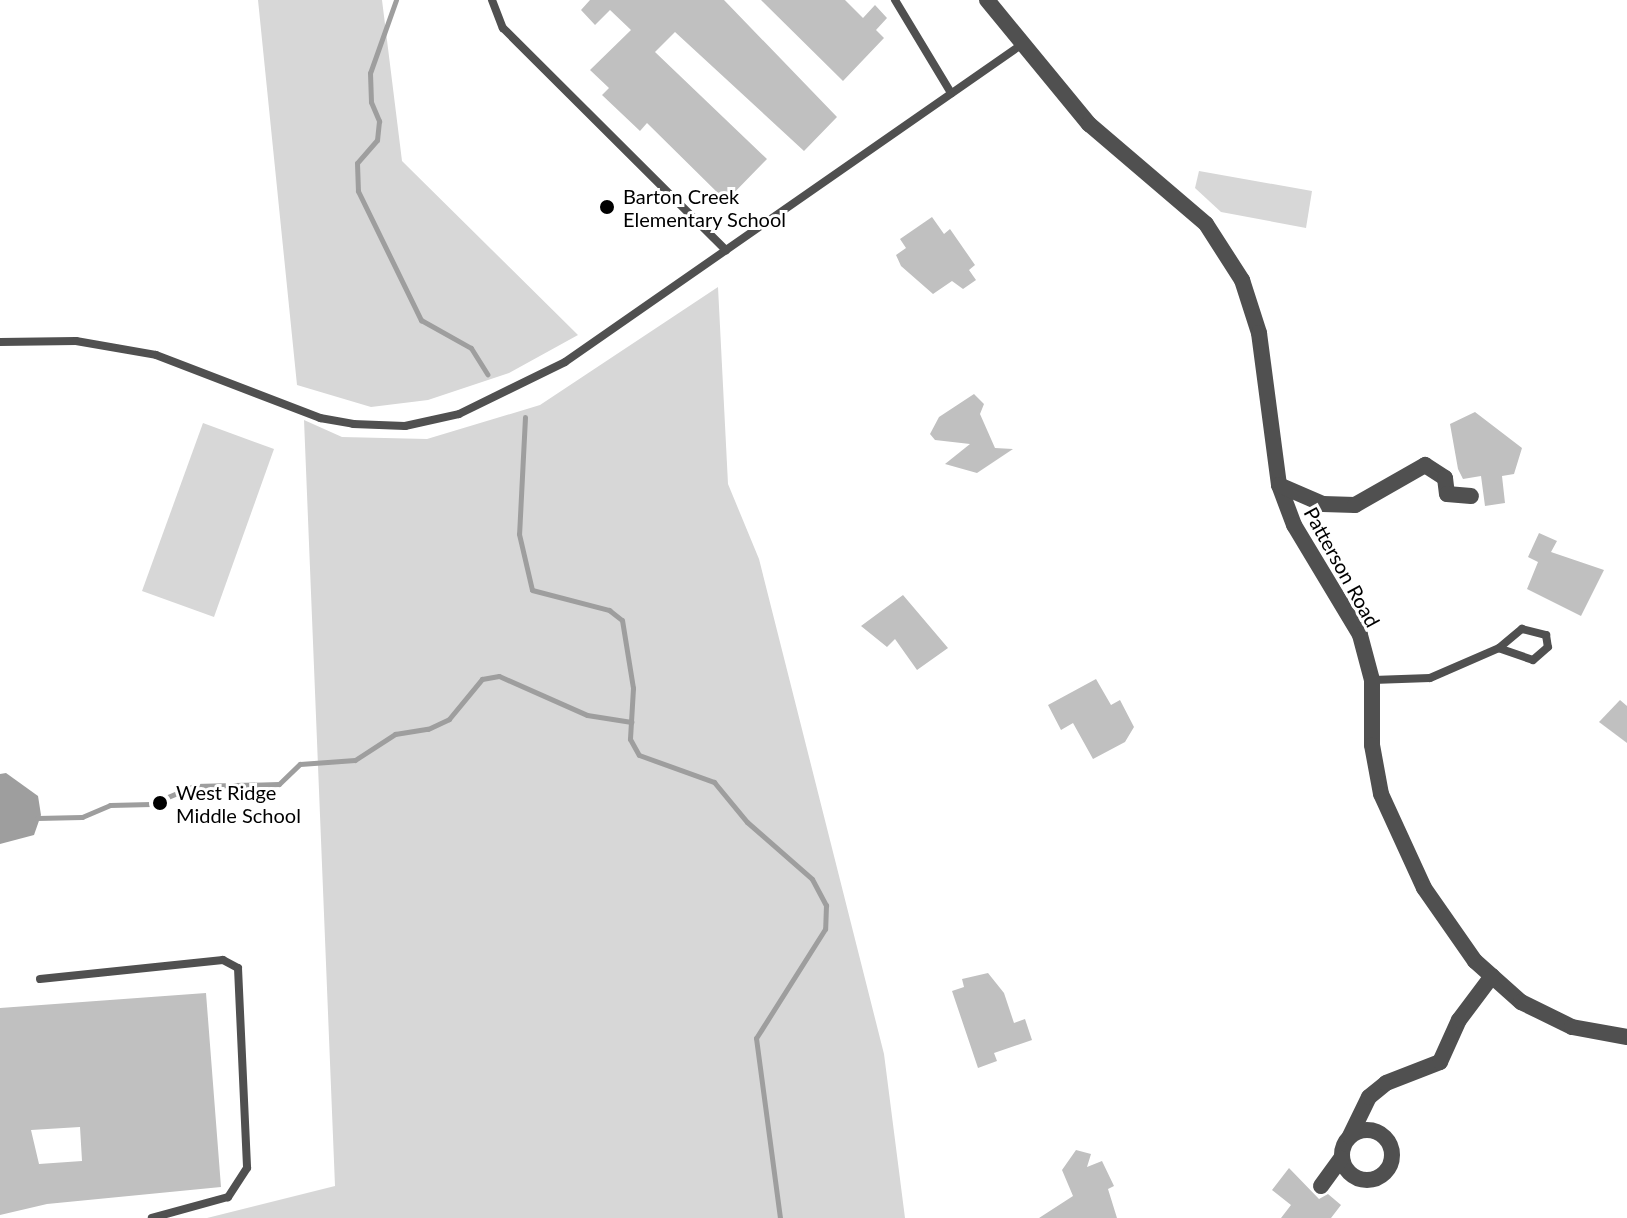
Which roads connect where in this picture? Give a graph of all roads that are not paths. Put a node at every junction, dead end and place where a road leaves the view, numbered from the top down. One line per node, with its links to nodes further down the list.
1 (492, 0): 6 (lane)
2 (895, 0): 5 (lane)
3 (987, 0): 4 (street, Patterson Road)
4 (1021, 45): 5 (lane); 8 (street, Patterson Road)
5 (951, 93): 6 (lane)
6 (726, 250): 7 (lane)
7 (0, 342)
8 (1279, 485): 9 (street); 11 (street, Patterson Road)
9 (1471, 496)
10 (1499, 648): 10 (lane); 11 (lane)
11 (1372, 680): 12 (street, Patterson Road)
12 (1492, 976): 14 (street, Patterson Road); 15 (street)
13 (40, 979): 18 (lane)
14 (1627, 1037)
15 (1350, 1136): 16 (street); 16 (street)
16 (1341, 1158): 17 (street)
17 (1321, 1186)
18 (152, 1218)

